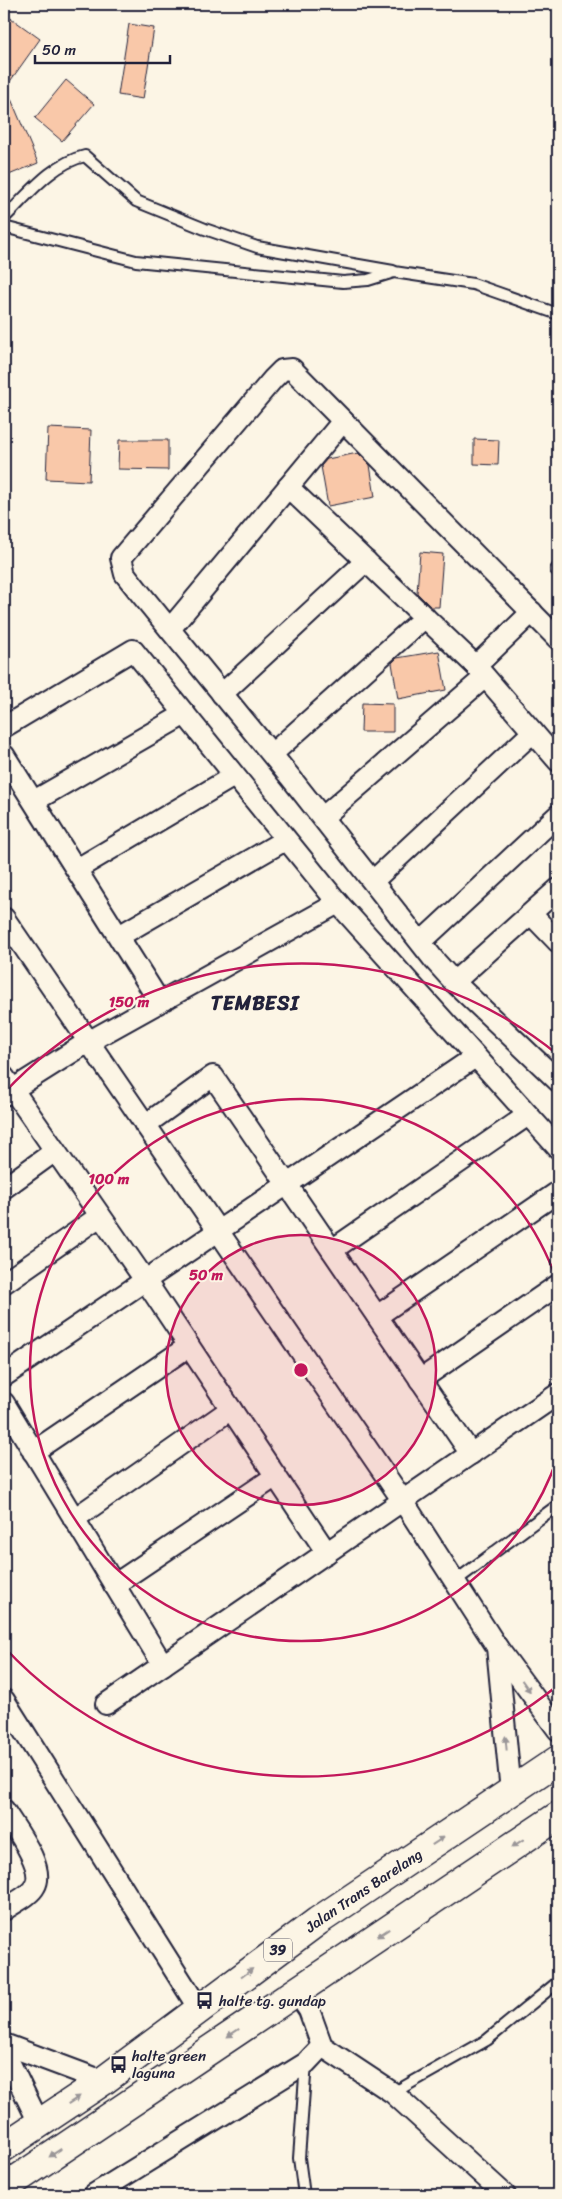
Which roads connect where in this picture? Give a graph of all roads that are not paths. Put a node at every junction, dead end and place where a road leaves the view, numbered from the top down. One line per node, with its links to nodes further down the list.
1 (4, 218): 3 (lane)
2 (4, 227): 3 (lane)
3 (394, 272): 4 (lane)
4 (558, 314)
5 (343, 421): 6 (street); 8 (street); 10 (street)
6 (288, 487): 7 (street); 10 (street)
7 (366, 561): 9 (street); 13 (street)
8 (532, 612): 11 (street); 12 (street)
9 (425, 617): 12 (street); 18 (street)
10 (170, 630): 13 (street)
11 (558, 639)
12 (480, 671): 16 (street); 23 (street)
13 (222, 694): 18 (street)
14 (185, 714): 15 (street); 20 (street); 21 (street)
15 (4, 727)
16 (533, 732): 19 (street); 26 (street)
17 (4, 754): 21 (street)
18 (272, 754): 23 (street)
19 (558, 761)
20 (234, 776): 24 (street); 25 (street)
21 (34, 801): 25 (street)
22 (558, 815): 32 (street)
23 (323, 818): 26 (street)
24 (285, 840): 28 (street); 31 (street)
25 (77, 870): 31 (street)
26 (372, 881): 32 (street)
27 (558, 890): 29 (street)
28 (338, 903): 35 (street); 37 (street)
29 (531, 914): 33 (street); 34 (street)
30 (4, 918): 36 (street)
31 (119, 936): 35 (street)
32 (421, 942): 34 (street)
33 (558, 942)
34 (454, 982): 38 (street)
35 (159, 1001): 36 (street)
36 (88, 1042): 39 (street); 41 (street)
37 (475, 1057): 40 (street); 44 (street)
38 (558, 1082)
39 (6, 1087): 43 (street)
40 (528, 1115): 42 (street); 49 (street)
41 (145, 1125): 44 (street); 48 (street)
42 (558, 1148)
43 (55, 1151): 45 (street); 47 (street)
44 (287, 1184): 48 (street); 49 (street)
45 (4, 1188)
46 (558, 1192): 53 (street)
47 (100, 1216): 50 (street); 51 (street)
48 (218, 1231): 50 (street); 63 (street)
49 (332, 1250): 53 (street)
50 (145, 1280): 54 (street); 55 (street)
51 (4, 1283)
52 (558, 1285): 56 (street)
53 (377, 1316): 56 (street)
54 (189, 1346): 59 (street); 60 (street)
55 (4, 1376)
56 (420, 1380): 61 (street)
57 (558, 1394): 61 (street)
58 (4, 1403): 60 (street)
59 (231, 1410): 62 (street); 65 (street)
60 (33, 1452): 65 (street)
61 (471, 1454): 63 (street)
62 (276, 1476): 66 (street); 68 (street)
63 (403, 1501): 66 (street); 67 (street)
64 (558, 1505): 67 (lane)
65 (74, 1518): 68 (street)
66 (327, 1553): 70 (street)
67 (454, 1582): 69 (street)
68 (114, 1585): 70 (street)
69 (497, 1647): 73 (street, one-way to 73); 75 (street, one-way to 69)
70 (163, 1665): 72 (street)
71 (4, 1700): 81 (street)
72 (106, 1704)
73 (558, 1730)
74 (558, 1760): 75 (highway, Jalan Trans Barelang / 39)
75 (511, 1792): 81 (highway, Jalan Trans Barelang / 39, one-way to 75)
76 (4, 1810): 78 (street)
77 (558, 1816): 80 (highway, one-way to 80)
78 (4, 1910)
79 (558, 1982): 87 (lane)
80 (296, 1991): 83 (street); 90 (highway, one-way to 90)
81 (199, 2010): 86 (highway, Jalan Trans Barelang / 39)
82 (4, 2044): 86 (street)
83 (322, 2046): 85 (street); 87 (street)
84 (4, 2051): 88 (street)
85 (306, 2063): 91 (street); 92 (lane)
86 (103, 2081): 88 (highway, Jalan Trans Barelang / 39, one-way to 86)
87 (393, 2093): 93 (street)
88 (39, 2123): 89 (highway, Jalan Trans Barelang / 39)
89 (4, 2146)
90 (4, 2188)
91 (92, 2195)
92 (304, 2195)
93 (505, 2195)

